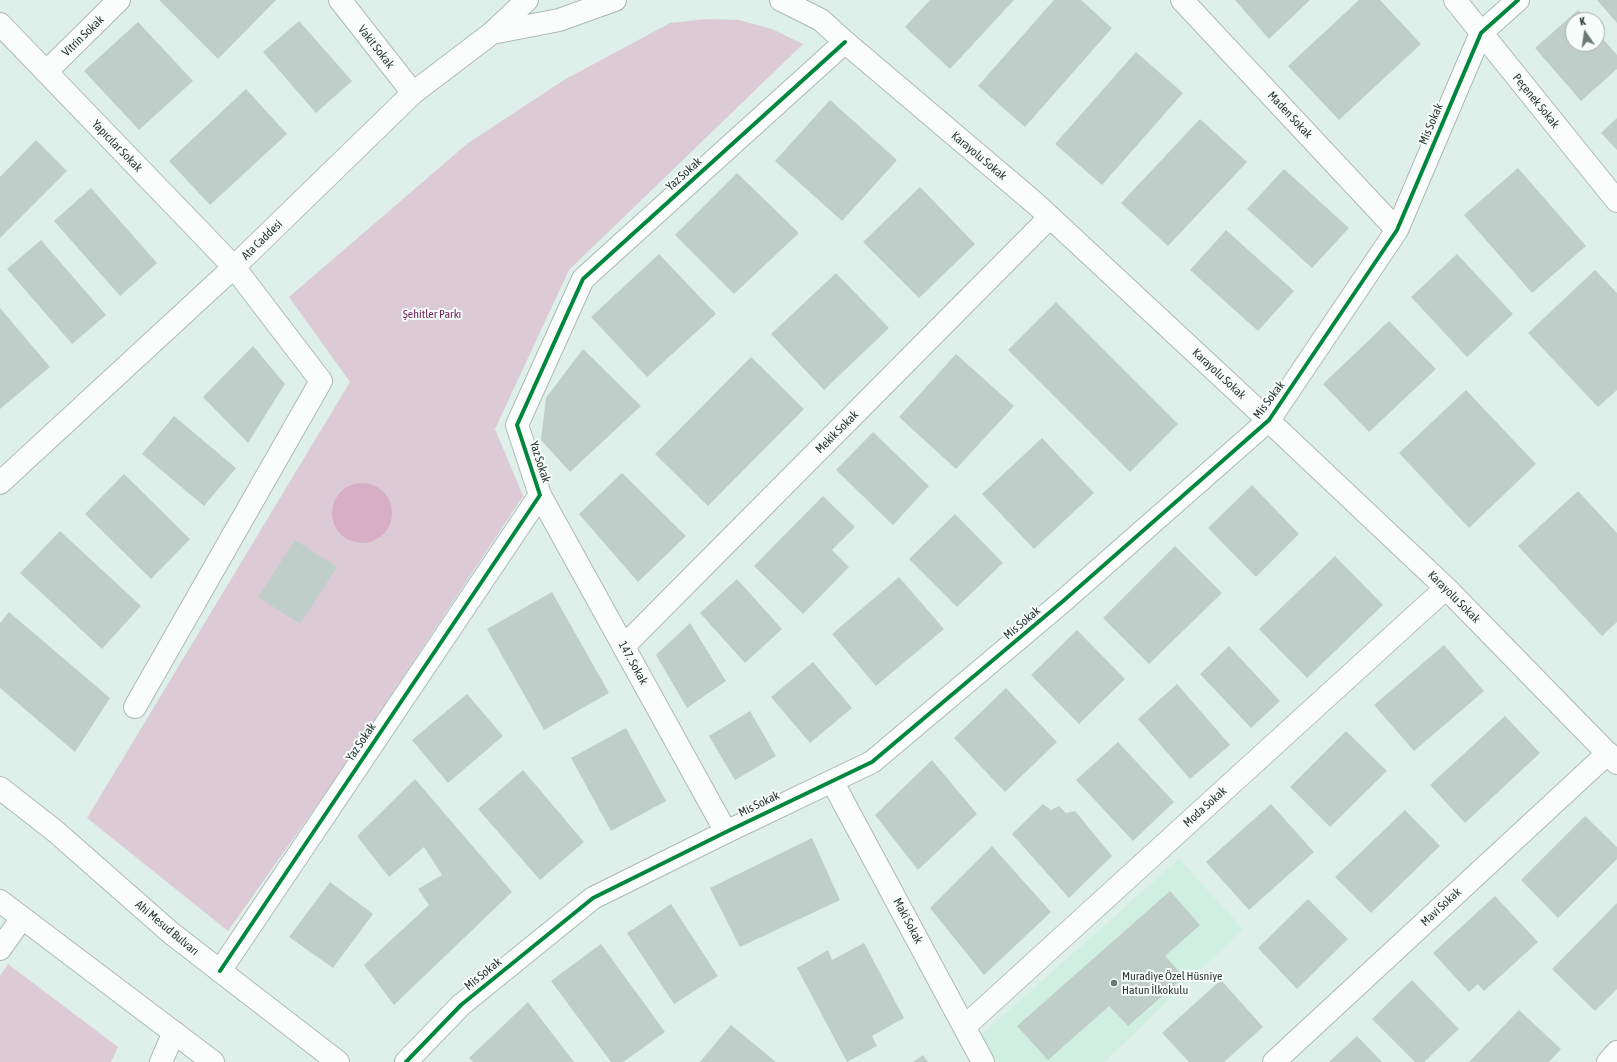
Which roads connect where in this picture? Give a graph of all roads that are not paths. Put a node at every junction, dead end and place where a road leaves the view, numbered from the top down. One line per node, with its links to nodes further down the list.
1 (119, 0): 15 (street, Vitrin Sokak)
2 (340, 0): 16 (street, Vakit Sokak)
3 (527, 0): 12 (street, Ata Caddesi)
4 (615, 0): 12 (street)
5 (781, 0): 10 (street, Karayolu Sokak)
6 (810, 0): 10 (street, Karayolu Sokak)
7 (1182, 0): 19 (street, Maden Sokak)
8 (1455, 0): 13 (street, Peçenek Sokak)
9 (1518, 0): 13 (street)
10 (821, 20): 14 (street, Karayolu Sokak)
11 (0, 24): 15 (street, Yapıcılar Sokak)
12 (492, 33): 16 (street, Ata Caddesi)
13 (1481, 33): 17 (street, Peçenek Sokak); 19 (street, Mis Sokak)
14 (845, 42): 18 (street, Karayolu Sokak); 23 (street, Yaz Sokak)
15 (46, 72): 20 (street, Yapıcılar Sokak)
16 (413, 93): 20 (street, Ata Caddesi)
17 (1617, 201)
18 (1050, 217): 21 (street, Karayolu Sokak); 25 (street, Mekik Sokak)
19 (1397, 230): 21 (street, Mis Sokak)
20 (234, 267): 22 (street, Ata Caddesi); 26 (street, Yapıcılar Sokak)
21 (1269, 420): 24 (street, Karayolu Sokak); 28 (street, Mis Sokak)
22 (0, 483)
23 (540, 495): 25 (street, 147. Sokak); 34 (street, Yaz Sokak)
24 (1446, 588): 27 (street, Karayolu Sokak); 35 (street, Moda Sokak)
25 (624, 646): 30 (street, 147. Sokak)
26 (135, 707)
27 (1612, 758): 43 (street, Mavi Sokak)
28 (832, 781): 30 (street, Mis Sokak); 35 (street, Maki Sokak)
29 (0, 788): 34 (street, Ahi Mesud Bulvarı)
30 (726, 832): 41 (street, Mis Sokak)
31 (0, 901): 32 (street)
32 (22, 918): 33 (street); 36 (street)
33 (0, 949)
34 (220, 971): 40 (street, Ahi Mesud Bulvarı)
35 (964, 1027): 42 (street, Maki Sokak)
36 (174, 1032): 38 (street); 39 (street)
37 (1617, 1052): 44 (street)
38 (161, 1062)
39 (213, 1062)
40 (338, 1062)
41 (406, 1062)
42 (983, 1062)
43 (1274, 1062)
44 (1608, 1062)

